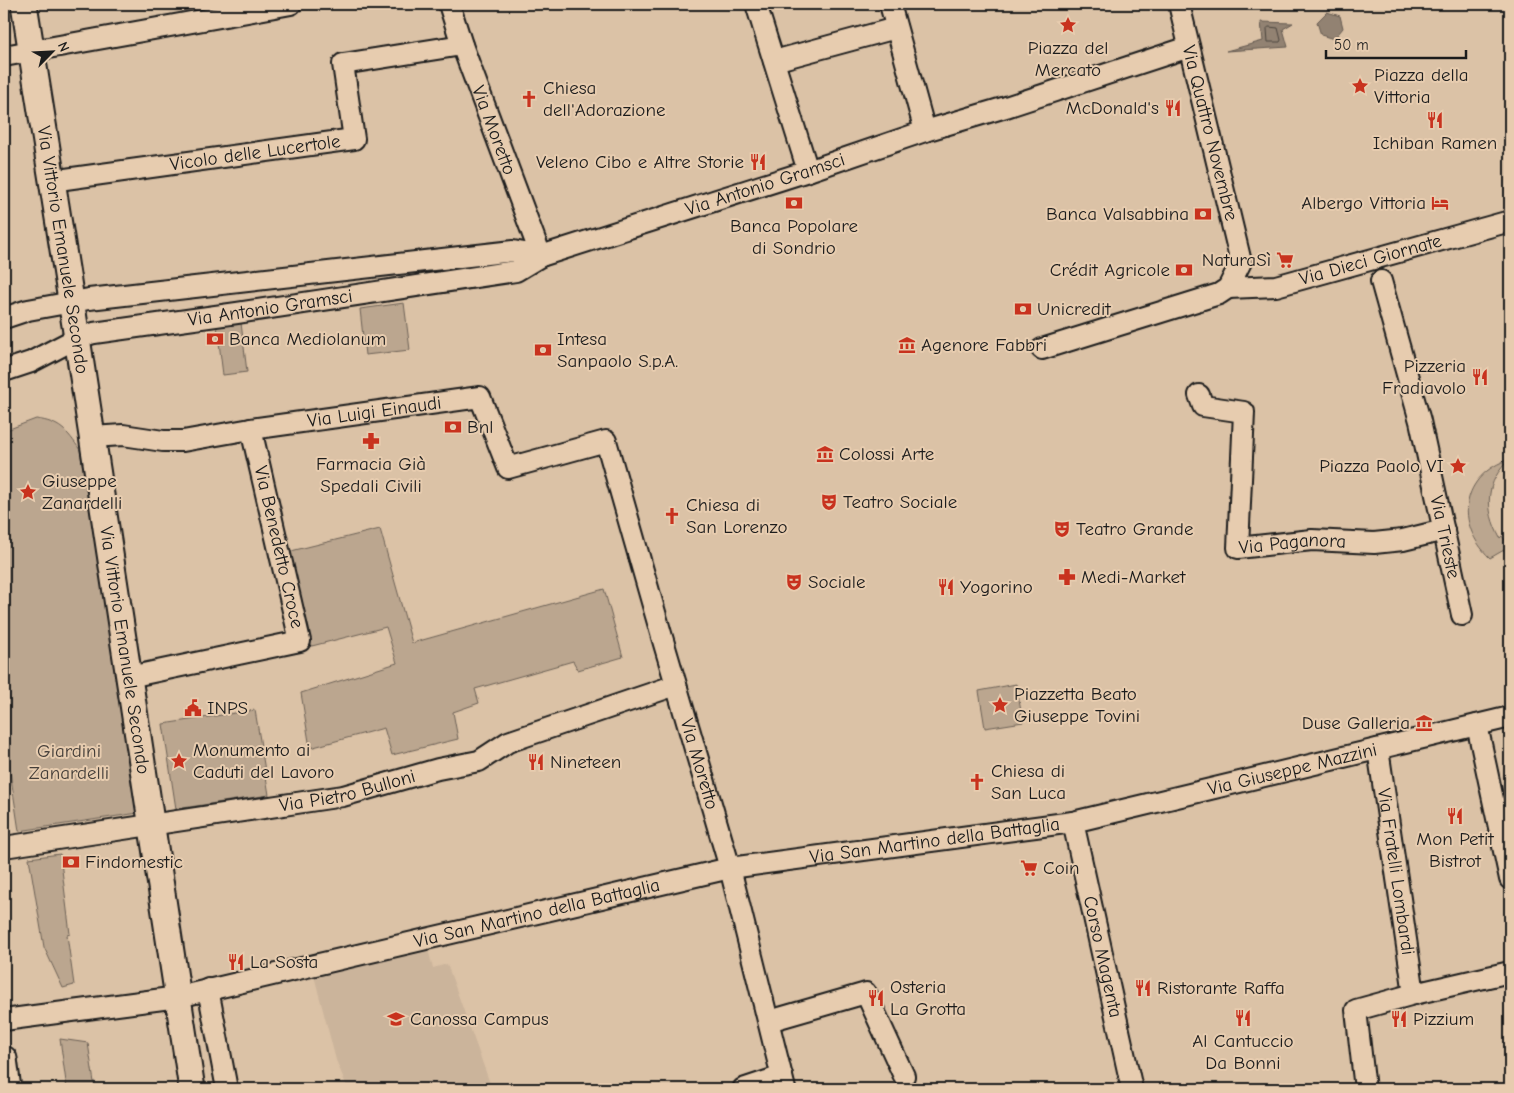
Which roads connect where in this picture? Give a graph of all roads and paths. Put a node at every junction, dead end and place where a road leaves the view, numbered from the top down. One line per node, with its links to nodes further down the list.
1 (24, 4): 10 (main road, Via Vittorio Emanuele Secondo)
2 (290, 4): 10 (street)
3 (449, 4): 8 (street, Via Moretto)
4 (756, 4): 12 (street)
5 (890, 4): 7 (street)
6 (1179, 4): 9 (street, Via Quattro Novembre)
7 (896, 28): 12 (street); 13 (street)
8 (462, 45): 15 (street, Vicolo delle Lucertole); 17 (street, Via Moretto)
9 (1189, 47): 13 (street, Via Antonio Gramsci); 19 (street, Via Quattro Novembre)
10 (31, 52): 11 (street); 15 (main road, Via Vittorio Emanuele Secondo)
11 (4, 56)
12 (774, 61): 14 (street)
13 (925, 131): 14 (street, Via Antonio Gramsci)
14 (808, 171): 17 (street, Via Antonio Gramsci)
15 (52, 181): 20 (main road, Via Vittorio Emanuele Secondo)
16 (1510, 221): 19 (street, Via Dieci Giornate)
17 (541, 256): 20 (street, Via Antonio Gramsci); 22 (street, Via Antonio Gramsci)
18 (1381, 281): 29 (street, Via Trieste)
19 (1228, 288): 23 (street, Via Dieci Giornate)
20 (71, 302): 21 (street, Via Antonio Gramsci); 22 (main road, Via Vittorio Emanuele Secondo)
21 (4, 318)
22 (77, 338): 24 (street, Via Antonio Gramsci); 27 (main road, Via Vittorio Emanuele Secondo)
23 (1042, 349)
24 (4, 372)
25 (1199, 395): 29 (street, Via Paganora)
26 (251, 429): 27 (street, Via Luigi Einaudi); 28 (street, Via Luigi Einaudi); 31 (street, Via Benedetto Croce)
27 (92, 437): 31 (main road, Via Vittorio Emanuele Secondo)
28 (606, 441): 32 (street, Via Moretto)
29 (1444, 530): 30 (street, Via Trieste)
30 (1462, 615)
31 (129, 677): 37 (main road, Via Vittorio Emanuele Secondo)
32 (676, 685): 37 (street, Via Pietro Bulloni); 39 (street, Via Moretto)
33 (1510, 717): 34 (street, Via Giuseppe Mazzini)
34 (1477, 725): 35 (street, Via Giuseppe Mazzini); 40 (street)
35 (1378, 749): 36 (street, Via Giuseppe Mazzini); 43 (street, Via Fratelli Lombardi)
36 (1073, 822): 39 (street, Via San Martino della Battaglia); 54 (street, Corso Magenta)
37 (151, 825): 38 (street, Via Pietro Bulloni); 44 (main road, Via Vittorio Emanuele Secondo)
38 (4, 847)
39 (730, 868): 42 (street, Via San Martino della Battaglia); 46 (street, Via Moretto)
40 (1510, 878)
41 (1510, 972): 43 (street)
42 (208, 990): 44 (street, Via San Martino della Battaglia); 52 (street)
43 (1414, 994): 55 (street)
44 (178, 997): 45 (street, Via San Martino della Battaglia); 51 (main road, Via Vittorio Emanuele Secondo)
45 (4, 1020)
46 (769, 1020): 48 (street); 49 (street, Via Moretto)
47 (4, 1060): 50 (main road)
48 (904, 1076)
49 (783, 1082): 53 (street)
50 (8, 1089)
51 (192, 1089)
52 (227, 1089)
53 (743, 1089)
54 (1132, 1089)
55 (1365, 1089)

